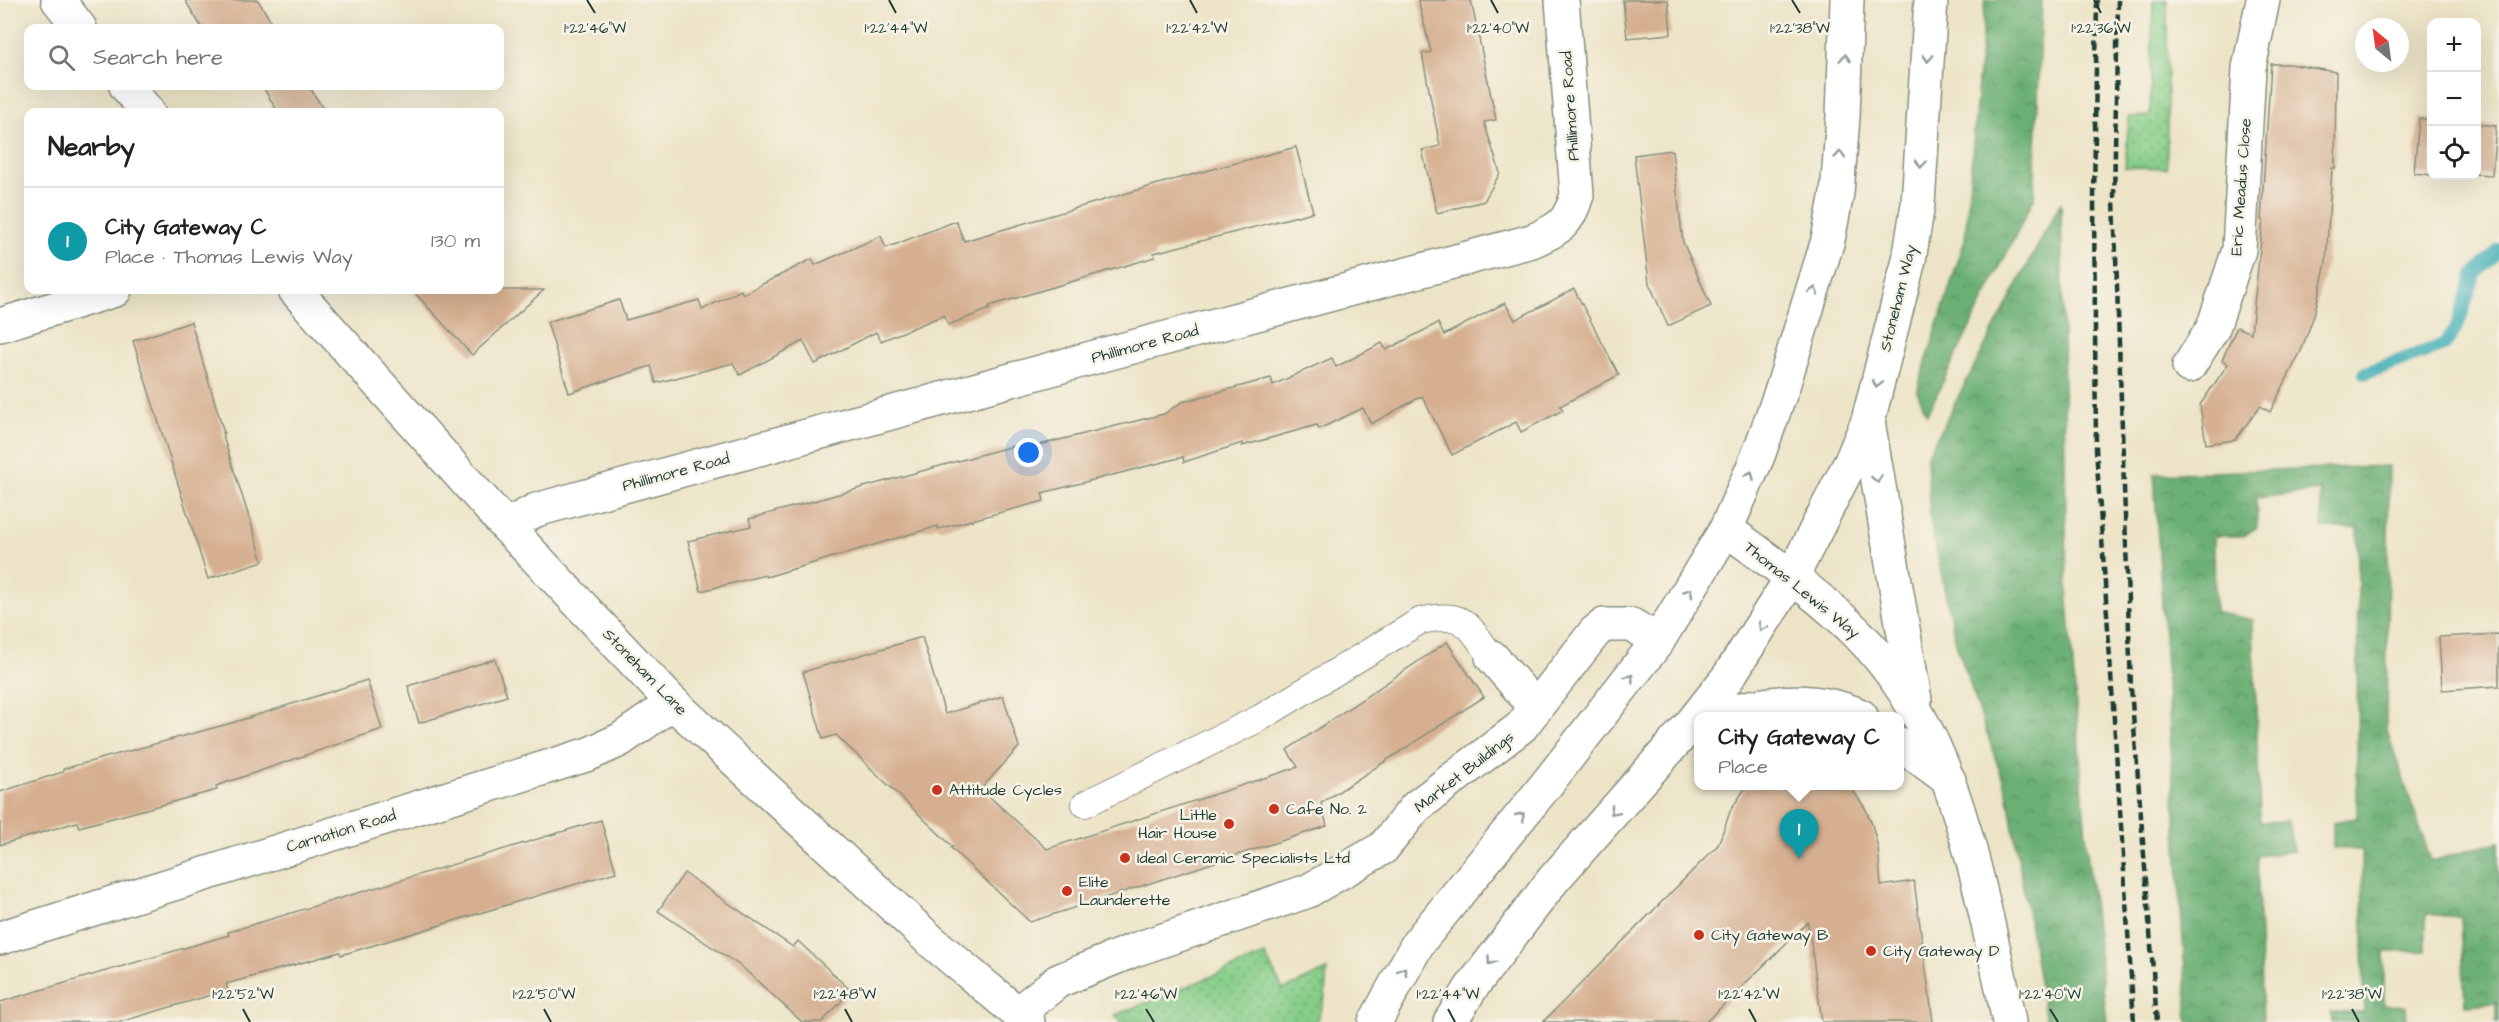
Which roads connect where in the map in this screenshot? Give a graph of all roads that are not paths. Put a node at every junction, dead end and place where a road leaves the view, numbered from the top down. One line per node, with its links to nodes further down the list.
1 (58, 0): 6 (main road)
2 (1562, 0): 14 (main road, Phillimore Road)
3 (1847, 0): 15 (main road, one-way to 3)
4 (1931, 0): 13 (main road, Stoneham Way, one-way to 13)
5 (2263, 0): 12 (main road, Eric Meadus Close)
6 (77, 24)
7 (129, 90): 8 (main road)
8 (145, 108)
9 (102, 294): 11 (main road)
10 (299, 294): 14 (main road, Stoneham Lane)
11 (0, 325)
12 (2189, 366)
13 (1868, 421): 16 (main road, Stoneham Way); 24 (main road, one-way to 24)
14 (506, 526): 19 (main road, Stoneham Lane)
15 (1726, 529): 16 (main road, Thomas Lewis Way); 17 (main road, one-way to 15)
16 (1792, 577): 21 (main road, Stoneham Way, one-way to 21); 24 (main road, Thomas Lewis Way)
17 (1658, 641): 20 (main road, Market Buildings); 31 (main road, one-way to 17)
18 (1492, 657): 20 (main road); 28 (lane)
19 (673, 702): 29 (main road, Carnation Road); 30 (main road, Stoneham Lane)
20 (1536, 708): 30 (main road, Market Buildings)
21 (1707, 712)
22 (1735, 712): 23 (main road)
23 (1849, 712)
24 (1918, 714): 27 (main road, Thomas Lewis Way)
25 (1694, 729): 32 (main road, Stoneham Way, one-way to 32)
26 (1904, 748): 27 (main road)
27 (1949, 780): 33 (main road, Thomas Lewis Way)
28 (1085, 804)
29 (0, 938)
30 (1023, 1018)
31 (1375, 1022)
32 (1450, 1022)
33 (2009, 1022)

